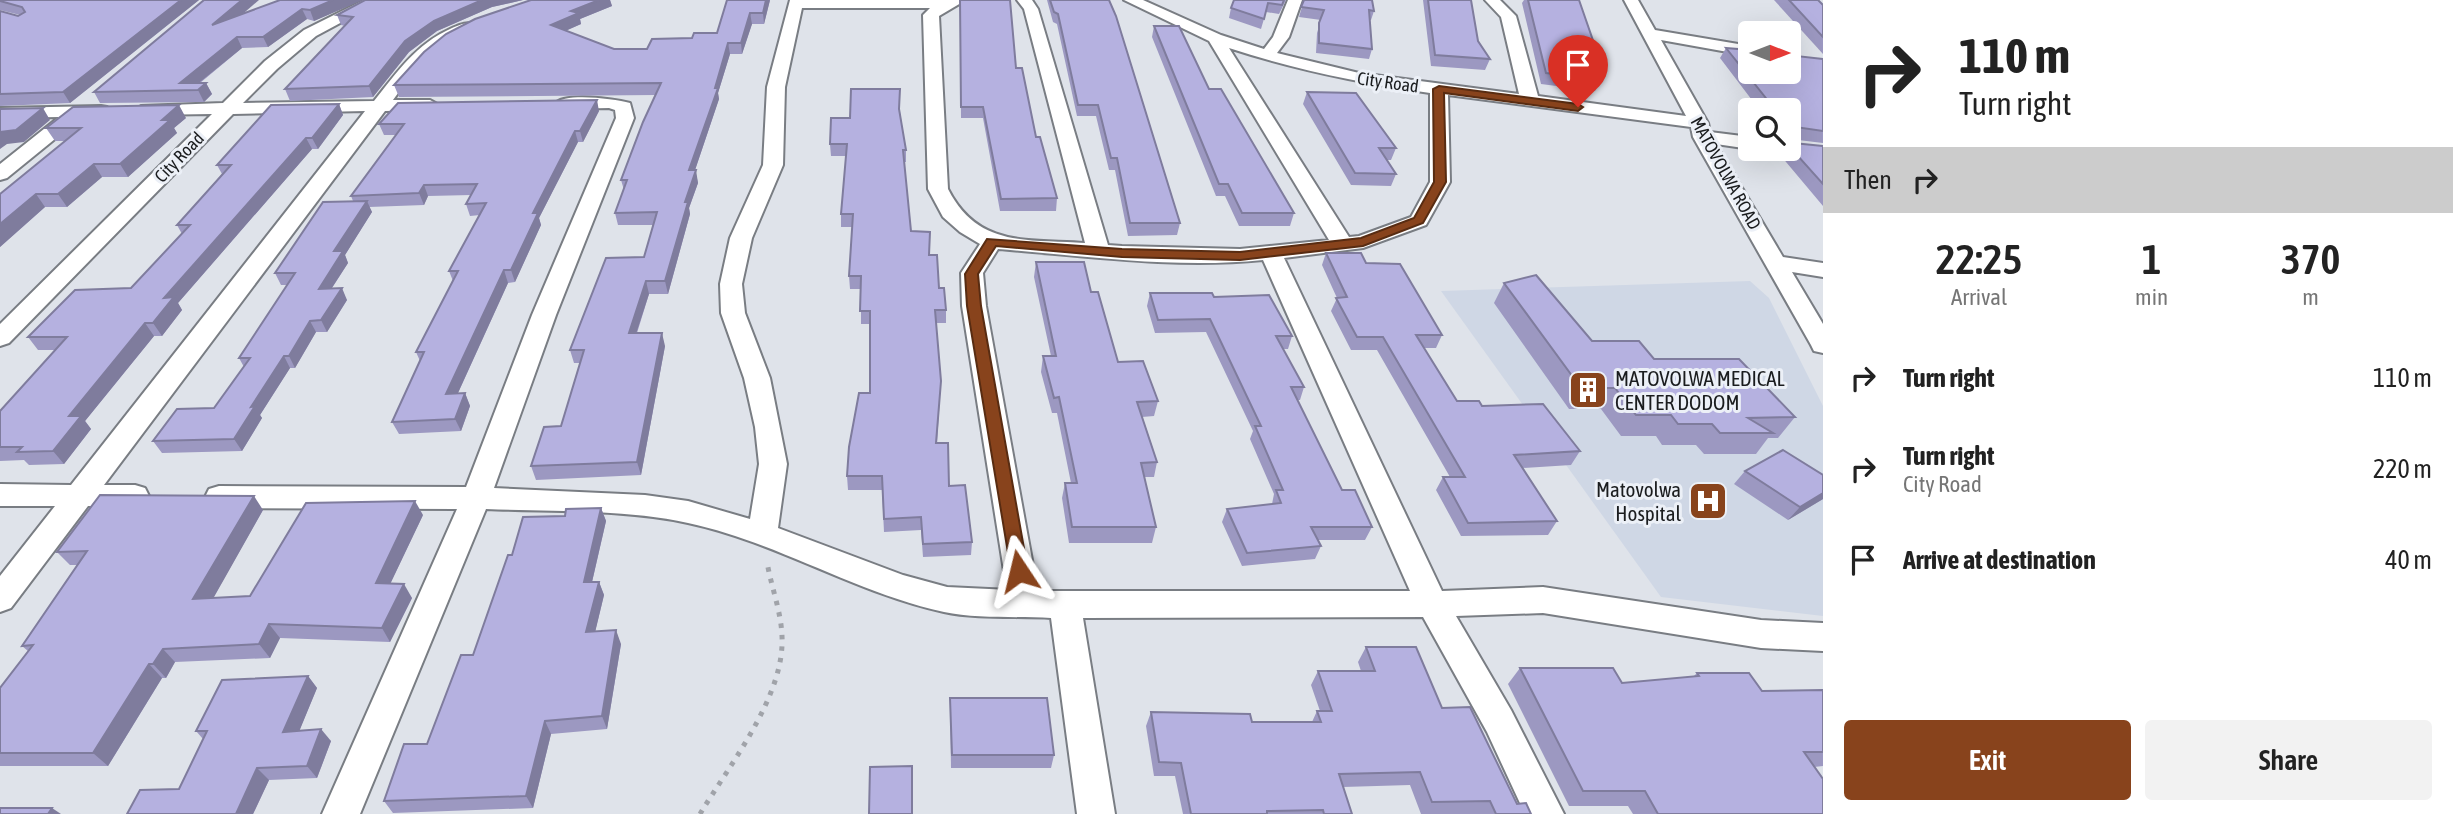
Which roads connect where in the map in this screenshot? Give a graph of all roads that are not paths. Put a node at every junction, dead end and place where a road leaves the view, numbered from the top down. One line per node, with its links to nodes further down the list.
1 (376, 0): 20 (street, City Road)
2 (1024, 0): 28 (street)
3 (1130, 0): 11 (street, City Road)
4 (1295, 0): 13 (street)
5 (1492, 0): 16 (street)
6 (1631, 0): 10 (street, MATOVOLWA ROAD)
7 (796, 2): 8 (street); 37 (street)
8 (953, 2): 26 (street)
9 (490, 19): 19 (street)
10 (1648, 33): 12 (street); 23 (street, MATOVOLWA ROAD)
11 (1215, 38): 13 (street, City Road); 27 (street)
12 (1738, 49)
13 (1268, 55): 14 (street, City Road)
14 (1439, 89): 16 (street, City Road); 27 (street)
15 (97, 95): 21 (street)
16 (1530, 101): 23 (street, City Road)
17 (542, 104): 36 (street)
18 (448, 105): 19 (street)
19 (380, 106): 20 (street); 35 (street)
20 (228, 108): 21 (street); 32 (street, City Road)
21 (76, 112): 22 (street); 25 (street)
22 (0, 113)
23 (1700, 130): 24 (street, City Road); 30 (street, MATOVOLWA ROAD)
24 (1738, 140)
25 (0, 174)
26 (992, 242): 28 (street); 39 (street)
27 (1342, 244): 29 (street)
28 (1098, 250): 29 (street)
29 (1271, 253): 40 (street)
30 (1776, 263): 31 (street); 33 (street, MATOVOLWA ROAD)
31 (1823, 270)
32 (0, 338)
33 (1823, 345)
34 (0, 495): 35 (street)
35 (80, 496): 36 (street); 38 (street)
36 (476, 498): 37 (street); 43 (street)
37 (762, 534): 39 (street)
38 (0, 599)
39 (1030, 603): 41 (street)
40 (1432, 604): 41 (street); 42 (street); 45 (street)
41 (1065, 605): 44 (street)
42 (1823, 638)
43 (341, 814)
44 (1096, 814)
45 (1545, 814)

